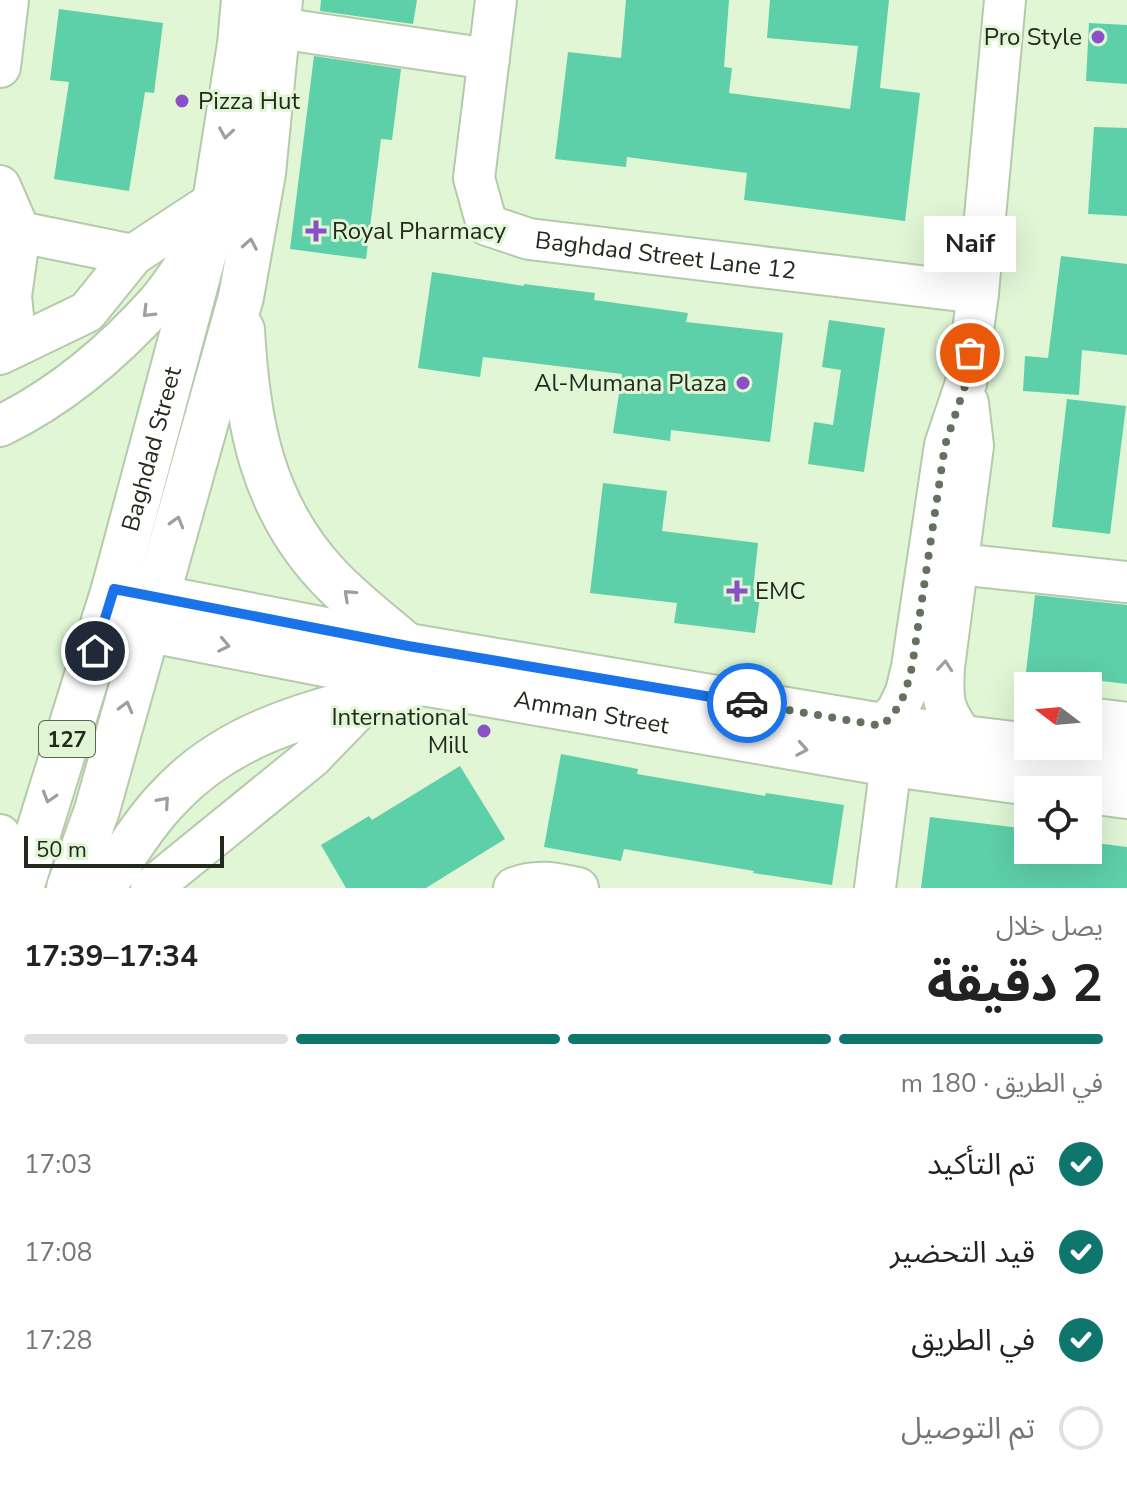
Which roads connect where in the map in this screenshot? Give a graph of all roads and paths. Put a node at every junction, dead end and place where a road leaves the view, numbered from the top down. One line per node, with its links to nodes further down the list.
1 (8, 0): 7 (street)
2 (244, 0): 9 (main road, Baghdad Street / 127, one-way to 9)
3 (496, 0): 6 (street, Baghdad Street Lane 12)
4 (1005, 0): 12 (street)
5 (279, 14): 6 (street); 13 (main road, Baghdad Street / 127, one-way to 5)
6 (489, 59): 12 (street, Baghdad Street Lane 12)
7 (0, 67)
8 (0, 186): 10 (street)
9 (213, 214): 11 (street); 16 (street, one-way to 16); 19 (main road, Baghdad Street / 127)
10 (20, 232): 11 (street); 14 (street)
11 (133, 255): 14 (street)
12 (978, 293): 15 (street)
13 (241, 297): 20 (main road, Baghdad Street / 127, one-way to 13); 21 (main road, one-way to 13)
14 (8, 350)
15 (966, 383): 17 (street); 26 (street)
16 (0, 426)
17 (958, 564): 18 (street); 25 (street, one-way to 17)
18 (1127, 582)
19 (109, 605): 20 (main road, Amman Street); 33 (main road, Baghdad Street / 127, one-way to 33)
20 (152, 614): 21 (main road, Amman Street); 34 (main road, Baghdad Street / 127, one-way to 20)
21 (415, 665): 22 (main road); 26 (main road, Amman Street)
22 (369, 698): 35 (main road, one-way to 22); 36 (street)
23 (1102, 720): 24 (street)
24 (1127, 723)
25 (999, 738): 26 (main road, Amman Street); 27 (main road, Amman Street)
26 (887, 745): 28 (main road, Amman Street); 39 (street)
27 (1127, 758)
28 (1021, 776)
29 (1102, 793): 30 (main road)
30 (1127, 796)
31 (0, 835): 32 (street)
32 (9, 888)
33 (21, 888)
34 (69, 888)
35 (102, 888)
36 (151, 888)
37 (514, 888): 38 (street)
38 (578, 888)
39 (875, 888)

